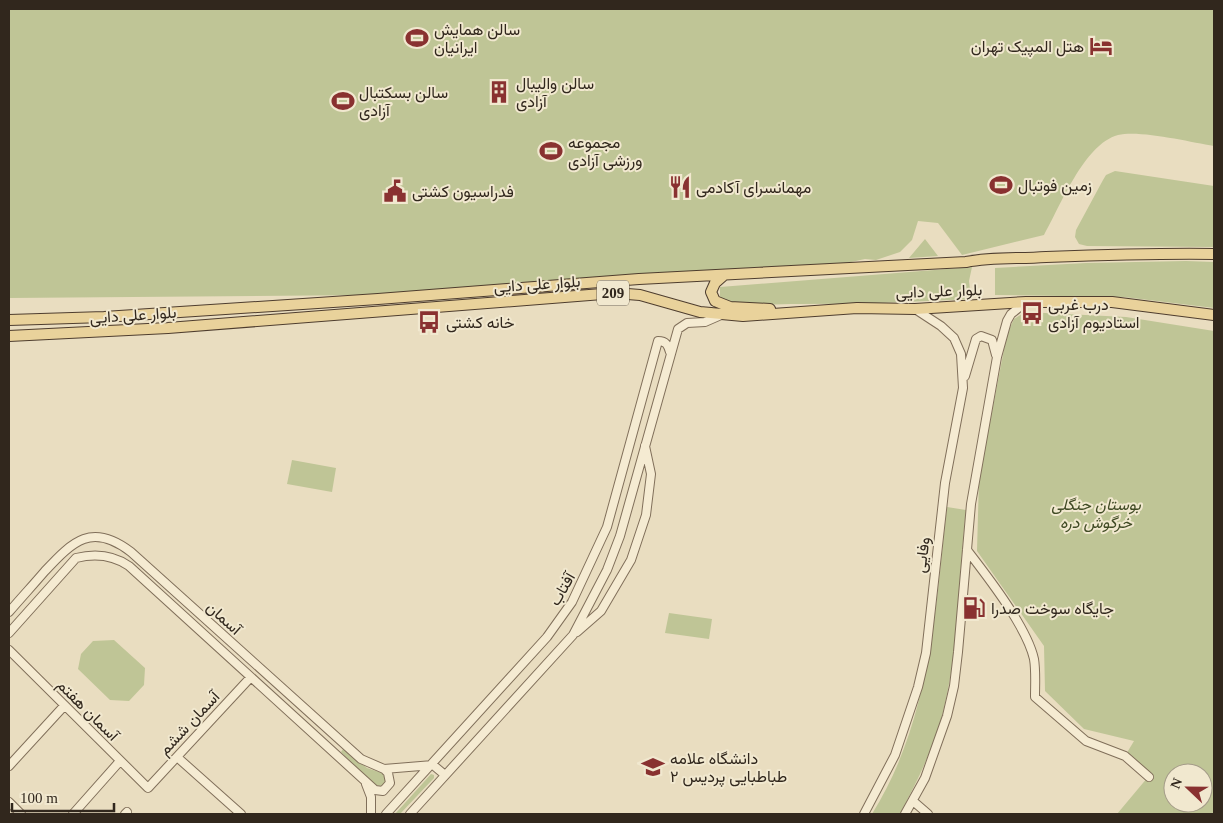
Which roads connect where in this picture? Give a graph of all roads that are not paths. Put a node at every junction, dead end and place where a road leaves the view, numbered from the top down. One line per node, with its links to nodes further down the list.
1 (1214, 254): 2 (main road, بلوار علی دایی / 209)
2 (723, 276): 5 (main road); 8 (main road, بلوار علی دایی / 209)
3 (1026, 302): 4 (main road, بلوار علی دایی / 209); 7 (main road, بلوار علی دایی / 209); 11 (street)
4 (915, 309): 5 (main road, بلوار علی دایی / 209); 12 (street, وفایی)
5 (802, 312): 6 (main road, بلوار علی دایی / 209)
6 (721, 315): 9 (main road, بلوار علی دایی / 209); 10 (street, آفتاب)
7 (1214, 315)
8 (9, 320)
9 (9, 336)
10 (670, 352): 13 (street, آفتاب); 23 (street, آفتاب)
11 (997, 357): 12 (street); 14 (street)
12 (963, 388): 38 (street, وفایی)
13 (645, 444): 17 (street, آفتاب); 17 (street)
14 (967, 550): 27 (street); 30 (street)
15 (9, 612): 25 (street, آسمان)
16 (9, 633): 19 (street, آسمان)
17 (571, 637): 26 (street, آفتاب)
18 (9, 650): 20 (street, آسمان هفتم)
19 (250, 678): 21 (street, آسمان ششم); 28 (street, آسمان)
20 (64, 706): 22 (street, آسمان هفتم); 24 (street)
21 (177, 757): 29 (street, آسمان ششم); 34 (street)
22 (120, 761): 29 (street, آسمان هفتم); 33 (street)
23 (433, 765): 25 (street); 26 (street); 36 (street, آفتاب)
24 (9, 766)
25 (384, 769): 28 (street)
26 (445, 775): 37 (street, آفتاب)
27 (1148, 776)
28 (366, 784): 35 (street)
29 (148, 788)
30 (913, 801): 39 (street); 40 (street)
31 (9, 802): 32 (street)
32 (21, 814)
33 (73, 814)
34 (240, 814)
35 (371, 814)
36 (386, 814)
37 (410, 814)
38 (864, 814)
39 (905, 814)
40 (928, 814)

